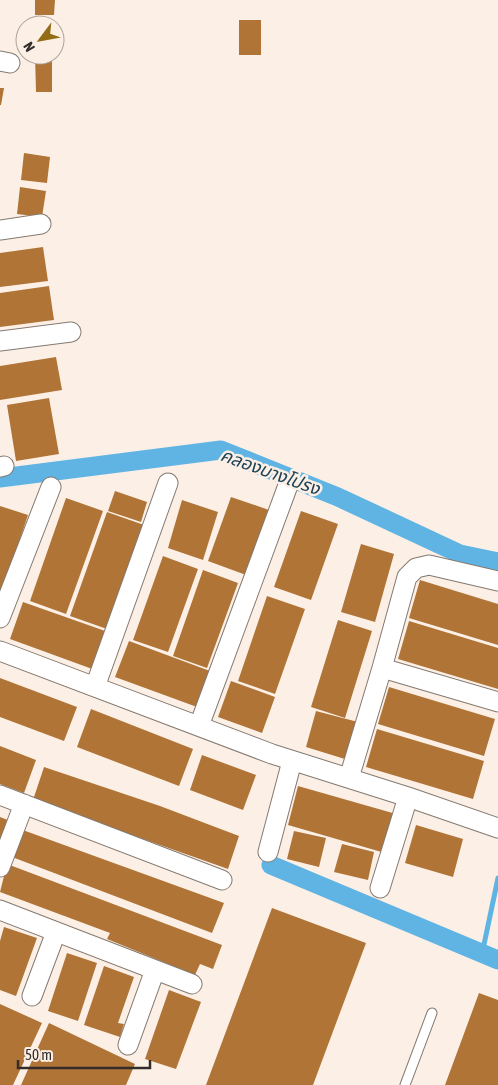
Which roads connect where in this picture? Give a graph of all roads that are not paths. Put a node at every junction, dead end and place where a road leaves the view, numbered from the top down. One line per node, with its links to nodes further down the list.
1 (41, 224): 2 (street)
2 (0, 230)
3 (71, 332): 4 (street)
4 (0, 341)
5 (168, 483): 12 (street)
6 (51, 487): 9 (street)
7 (287, 488): 14 (street)
8 (498, 580): 11 (street)
9 (0, 618)
10 (0, 651): 12 (street)
11 (382, 668): 13 (street); 16 (street)
12 (95, 687): 14 (street)
13 (498, 702)
14 (199, 726): 15 (street)
15 (292, 760): 16 (street); 21 (street)
16 (349, 778): 18 (street)
17 (0, 795): 19 (street)
18 (408, 797): 20 (street); 24 (street)
19 (24, 804): 22 (street); 23 (street)
20 (498, 828)
21 (268, 852)
22 (0, 867)
23 (222, 880)
24 (380, 888)
25 (0, 910): 26 (street)
26 (56, 932): 27 (street); 29 (street)
27 (155, 970): 28 (street); 31 (street)
28 (192, 984)
29 (32, 996)
30 (432, 1013): 32 (lane)
31 (128, 1045)
32 (405, 1085)

